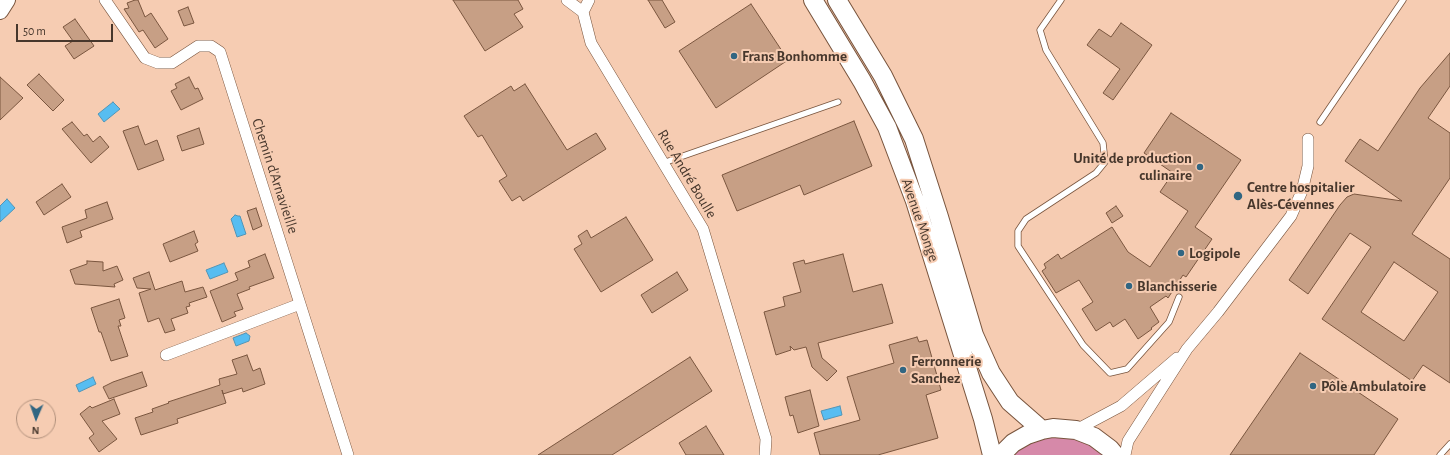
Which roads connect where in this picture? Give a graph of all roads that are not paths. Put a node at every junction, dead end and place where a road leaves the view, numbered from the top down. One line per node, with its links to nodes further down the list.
1 (7, 0): 9 (street)
2 (105, 0): 16 (street, Chemin d'Arnavieille)
3 (567, 0): 10 (street)
4 (589, 0): 10 (street)
5 (813, 0): 24 (main road, Avenue Monge)
6 (837, 0): 19 (main road, Avenue Monge)
7 (1061, 0): 15 (lane)
8 (1403, 0): 12 (lane)
9 (0, 11)
10 (583, 12): 14 (street, Rue André Boulle)
11 (838, 102): 14 (lane)
12 (1320, 122)
13 (1308, 139): 17 (street)
14 (663, 163): 23 (street, Rue André Boulle)
15 (1179, 297)
16 (300, 304): 18 (street); 22 (street, Chemin d'Arnavieille)
17 (1187, 350): 20 (street); 27 (street)
18 (166, 355)
19 (1042, 430): 20 (main road); 25 (main road)
20 (1076, 430): 26 (main road)
21 (1450, 444): 28 (lane)
22 (348, 455)
23 (765, 455)
24 (992, 455)
25 (1001, 455)
26 (1115, 455)
27 (1125, 455)
28 (1440, 455)

